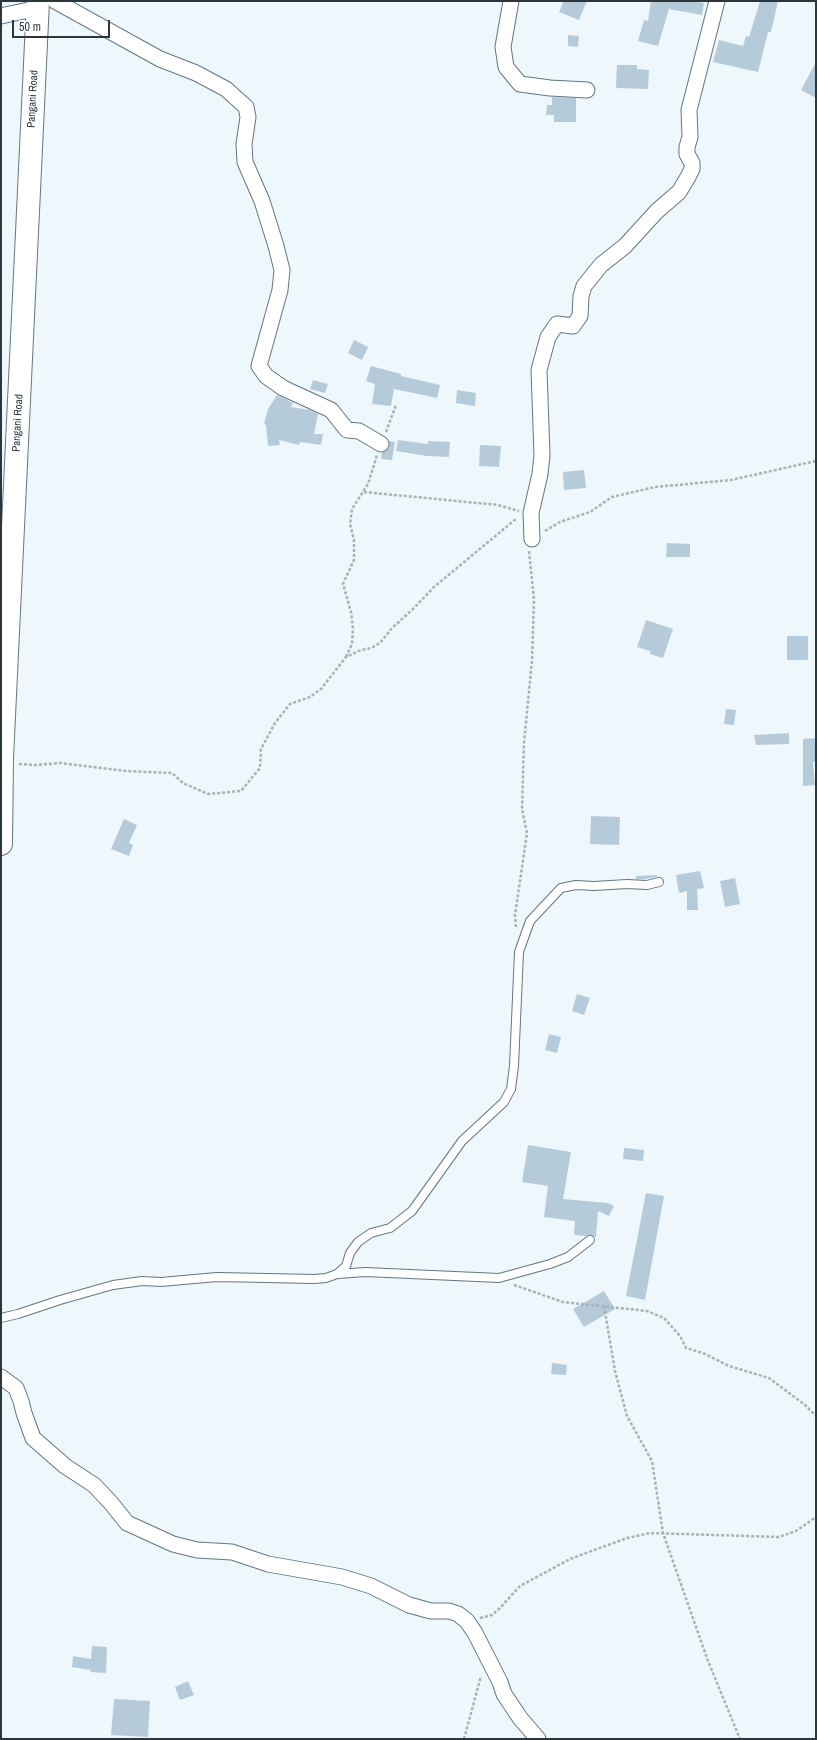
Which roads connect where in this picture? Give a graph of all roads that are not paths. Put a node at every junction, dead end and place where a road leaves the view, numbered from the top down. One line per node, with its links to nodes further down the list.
1 (512, 1): 5 (street)
2 (717, 1): 7 (street)
3 (44, 3): 4 (street); 6 (street); 8 (main road, Pangani Road)
4 (1, 16)
5 (587, 90)
6 (381, 444)
7 (532, 538)
8 (2, 758): 9 (main road, Pangani Road)
9 (2, 815): 10 (main road, Pangani Road)
10 (1, 844)
11 (659, 882): 13 (lane)
12 (590, 1240): 13 (lane)
13 (337, 1274): 14 (lane)
14 (1, 1318)
15 (1, 1377): 16 (street)
16 (538, 1739)

